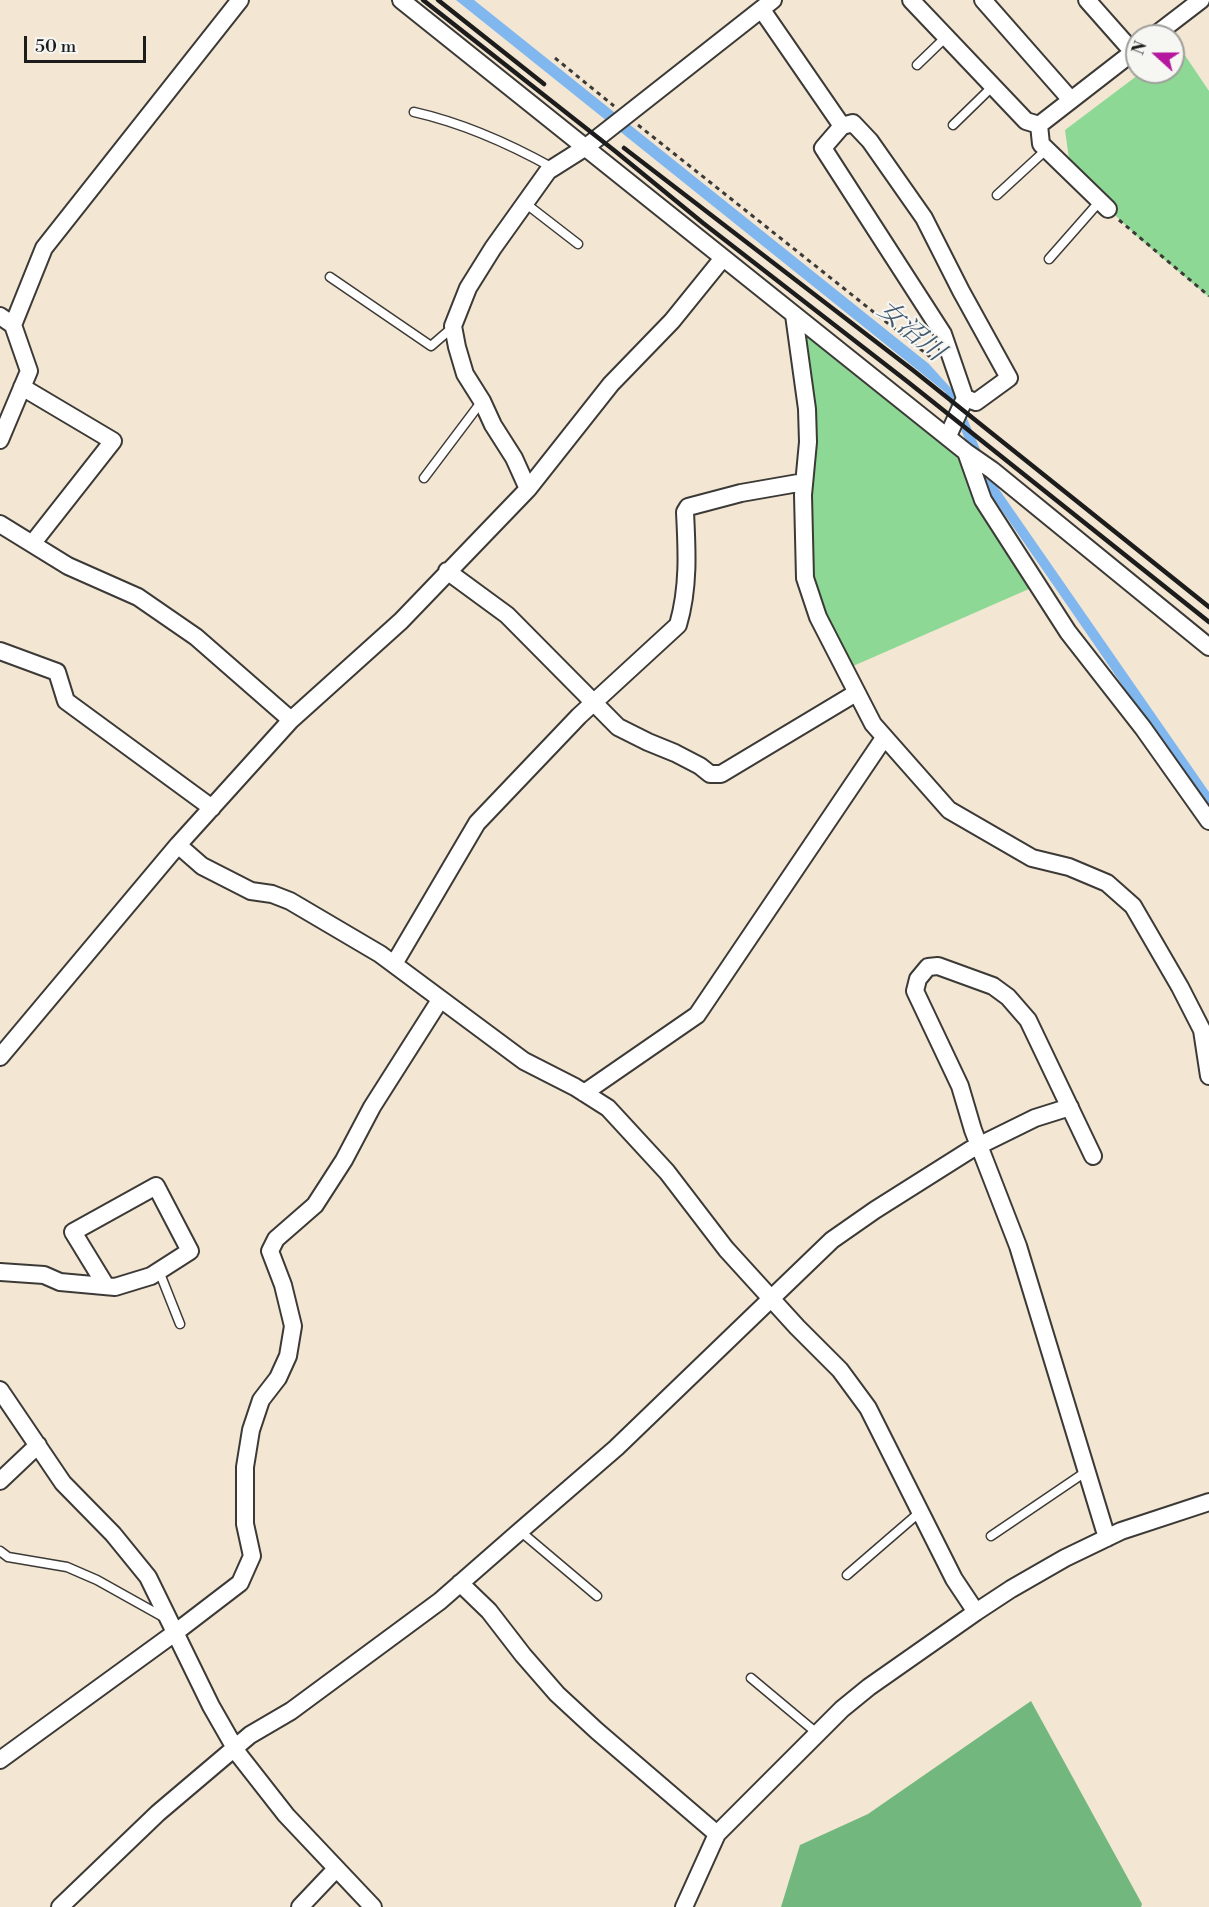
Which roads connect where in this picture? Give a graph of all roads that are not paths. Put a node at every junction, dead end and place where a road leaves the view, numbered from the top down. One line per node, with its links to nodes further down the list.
1 (240, 0): 30 (street)
2 (401, 0): 19 (street)
3 (910, 0): 9 (street)
4 (982, 0): 14 (street)
5 (1087, 0): 10 (street)
6 (1196, 2): 8 (street)
7 (768, 5): 18 (street); 19 (street)
8 (1169, 24)
9 (946, 37): 12 (lane); 13 (street)
10 (1125, 40)
11 (1125, 59): 14 (street)
12 (917, 65)
13 (993, 86): 16 (lane); 17 (street)
14 (1071, 100): 17 (street)
15 (414, 112): 21 (lane)
16 (953, 125)
17 (1039, 125): 20 (street)
18 (842, 126): 33 (street); 33 (street)
19 (586, 147): 21 (street); 26 (street)
20 (1047, 149): 22 (lane); 24 (street)
21 (553, 168): 23 (street)
22 (997, 195)
23 (525, 203): 25 (lane); 31 (street)
24 (1104, 205): 27 (lane)
25 (578, 244)
26 (723, 258): 29 (street); 40 (street)
27 (1049, 259)
28 (330, 277): 31 (lane)
29 (794, 315): 35 (street); 39 (street)
30 (6, 321): 32 (street)
31 (453, 327): 34 (street)
32 (22, 387): 36 (street); 42 (street)
33 (965, 399): 35 (street)
34 (482, 401): 38 (lane); 40 (street)
35 (948, 436): 37 (street)
36 (0, 440)
37 (966, 452): 44 (street); 51 (street)
38 (424, 478)
39 (804, 482): 46 (street); 47 (street)
40 (528, 489): 43 (street)
41 (0, 524): 42 (street)
42 (32, 544): 48 (street)
43 (447, 571): 47 (street); 48 (street)
44 (1209, 647)
45 (0, 651): 50 (street)
46 (856, 693): 47 (street); 49 (street)
47 (593, 703): 53 (street)
48 (291, 720): 50 (street)
49 (884, 738): 56 (street); 57 (street)
50 (212, 808): 52 (street)
51 (1209, 821)
52 (178, 846): 53 (street); 55 (street)
53 (394, 964): 54 (street)
54 (440, 1000): 57 (street); 80 (street)
55 (0, 1057)
56 (1209, 1076)
57 (584, 1093): 64 (street)
58 (1070, 1107): 59 (street); 59 (street); 60 (street)
59 (979, 1146): 64 (street); 68 (street)
60 (1093, 1156)
61 (159, 1271): 63 (street); 63 (street); 65 (lane)
62 (0, 1272): 63 (street)
63 (106, 1286)
64 (771, 1299): 71 (street); 72 (street)
65 (180, 1324)
66 (0, 1390): 67 (street)
67 (38, 1445): 69 (street); 80 (street)
68 (1087, 1471): 73 (lane); 74 (street)
69 (0, 1481)
70 (1209, 1502): 74 (street)
71 (920, 1512): 76 (lane); 79 (street)
72 (520, 1531): 77 (street); 78 (lane)
73 (991, 1536)
74 (1107, 1538): 79 (street)
75 (0, 1551): 80 (lane)
76 (847, 1575)
77 (460, 1583): 83 (street); 85 (street)
78 (597, 1596)
79 (976, 1612): 82 (street)
80 (173, 1627): 83 (street); 84 (street)
81 (751, 1678): 82 (lane)
82 (818, 1734): 85 (street)
83 (234, 1748): 86 (street); 87 (street)
84 (0, 1760)
85 (717, 1834): 90 (street)
86 (336, 1869): 88 (street); 89 (street)
87 (60, 1907)
88 (300, 1907)
89 (373, 1907)
90 (684, 1907)

